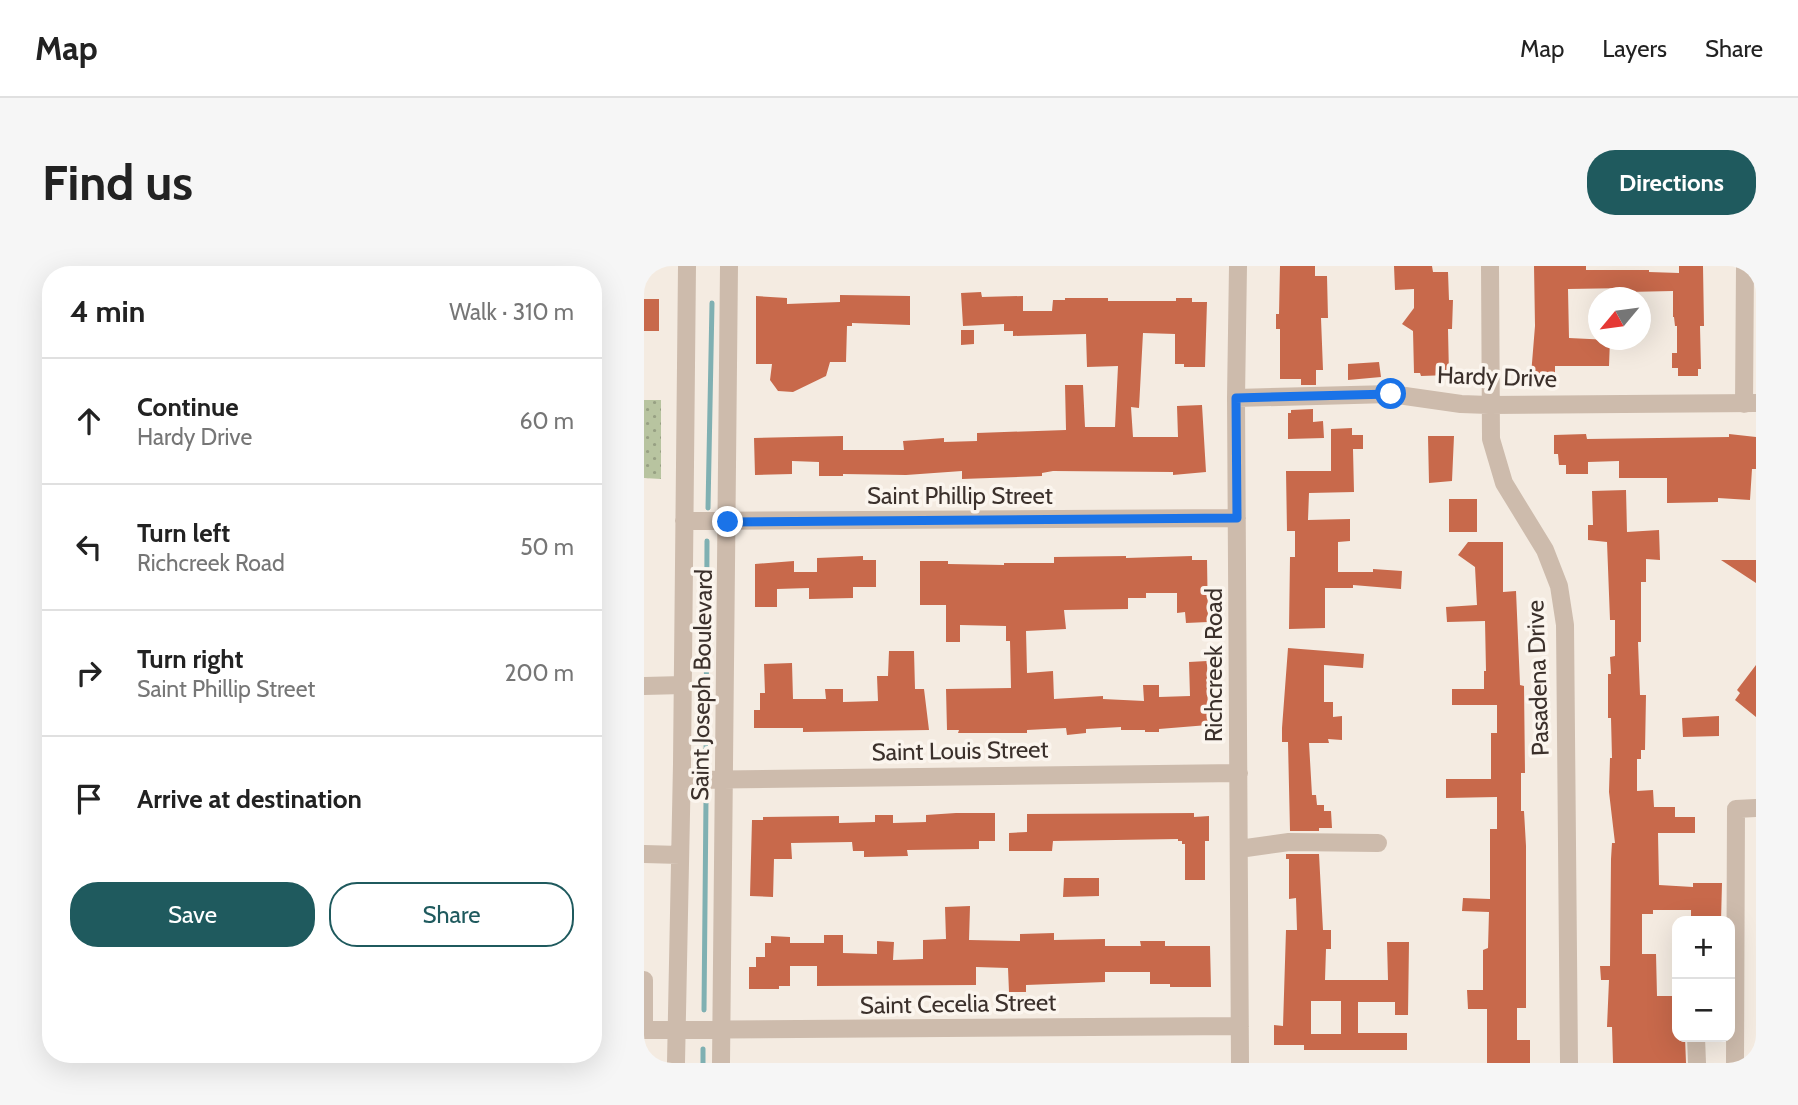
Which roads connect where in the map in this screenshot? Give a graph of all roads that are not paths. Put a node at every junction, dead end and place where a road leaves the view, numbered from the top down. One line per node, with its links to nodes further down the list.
1 (687, 266): 10 (street, Saint Joseph Boulevard)
2 (729, 266): 11 (street, Saint Joseph Boulevard)
3 (1238, 266): 6 (street, Richcreek Road)
4 (1490, 266): 8 (street, Pasadena Drive)
5 (1745, 266): 7 (street)
6 (1236, 398): 8 (street, Hardy Drive); 9 (street, Richcreek Road)
7 (1750, 403): 8 (street, Hardy Drive)
8 (1489, 405): 31 (street, Pasadena Drive)
9 (1237, 518): 11 (street, Saint Phillip Street); 14 (street, Richcreek Road)
10 (684, 521): 11 (street, Saint Phillip Street); 12 (street, Saint Joseph Boulevard)
11 (728, 522): 15 (street, Saint Joseph Boulevard)
12 (683, 685): 13 (street); 16 (street, Saint Joseph Boulevard)
13 (644, 686)
14 (1239, 773): 15 (street, Saint Louis Street); 19 (street, Richcreek Road)
15 (726, 778): 16 (street, Saint Louis Street); 26 (street, Saint Joseph Boulevard)
16 (682, 780): 21 (street, Saint Joseph Boulevard)
17 (1756, 808): 33 (street)
18 (1378, 843): 19 (street)
19 (1239, 849): 23 (street, Richcreek Road)
20 (644, 854): 21 (street)
21 (680, 855): 25 (street, Saint Joseph Boulevard)
22 (644, 980): 24 (street)
23 (1240, 1026): 26 (street, Saint Cecelia Street); 30 (street, Richcreek Road)
24 (644, 1030): 25 (street, Saint Cecelia Street)
25 (676, 1031): 26 (street, Saint Cecelia Street); 28 (street, Saint Joseph Boulevard)
26 (722, 1031): 29 (street, Saint Joseph Boulevard)
27 (1696, 1042): 32 (street)
28 (676, 1063)
29 (721, 1063)
30 (1240, 1063)
31 (1569, 1063)
32 (1697, 1063)
33 (1735, 1063)

